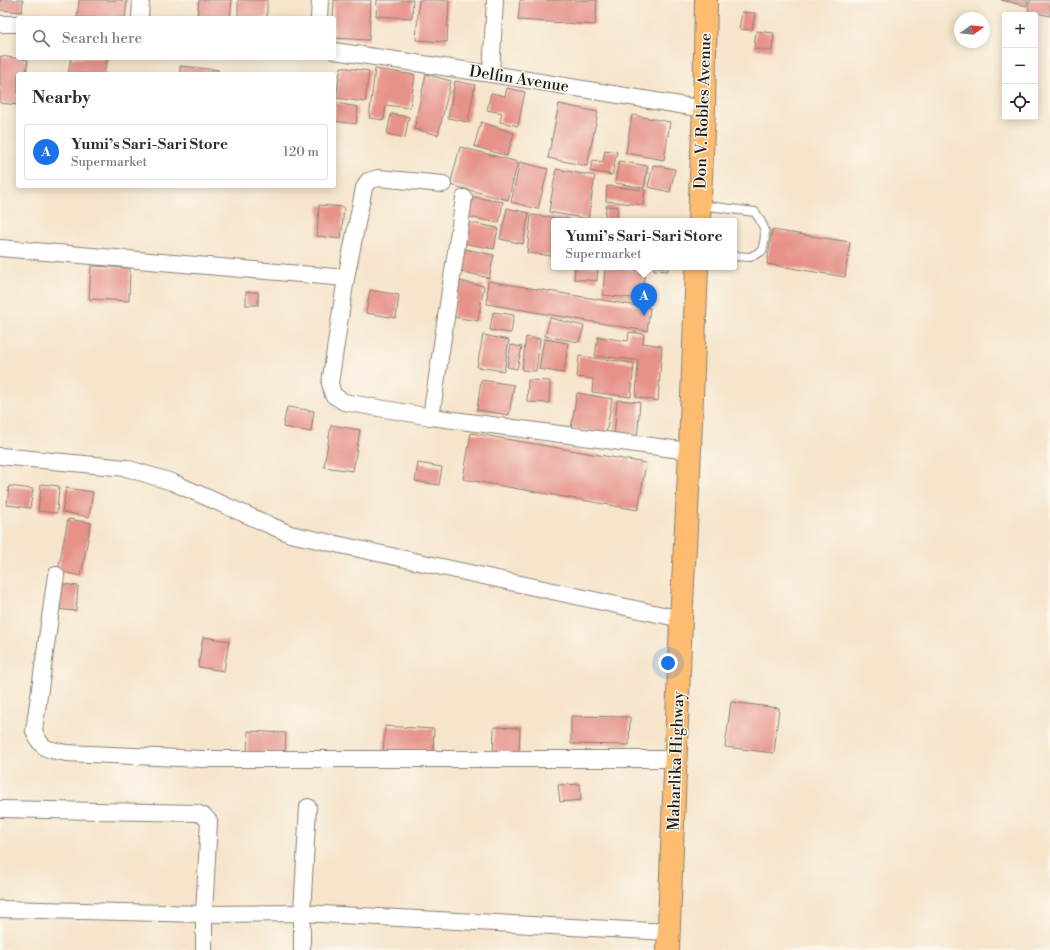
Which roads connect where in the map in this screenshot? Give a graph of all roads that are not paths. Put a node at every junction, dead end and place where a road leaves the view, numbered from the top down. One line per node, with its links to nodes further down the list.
1 (141, 0): 5 (street)
2 (320, 0): 6 (street)
3 (495, 0): 10 (street)
4 (706, 0): 11 (main road, Don V. Robles Avenue)
5 (140, 16)
6 (319, 16)
7 (0, 24): 8 (street)
8 (16, 24)
9 (336, 51): 10 (street, Delfin Avenue)
10 (491, 74): 11 (street, Delfin Avenue)
11 (704, 109): 14 (main road, Don V. Robles Avenue)
12 (443, 184): 18 (street)
13 (464, 198): 19 (street)
14 (699, 213): 16 (lane)
15 (0, 248): 18 (street)
16 (737, 256)
17 (697, 270): 20 (main road, Maharlika Highway)
18 (346, 278): 19 (street)
19 (431, 417): 20 (street)
20 (689, 451): 23 (main road, Maharlika Highway)
21 (0, 456): 23 (street)
22 (56, 575): 24 (street)
23 (681, 619): 24 (main road, Maharlika Highway)
24 (676, 759): 30 (main road, Maharlika Highway)
25 (308, 807): 28 (street)
26 (0, 809): 29 (street)
27 (0, 909): 29 (street)
28 (302, 913): 29 (street); 30 (street); 32 (street)
29 (204, 914): 31 (street)
30 (669, 941)
31 (204, 950)
32 (302, 950)

